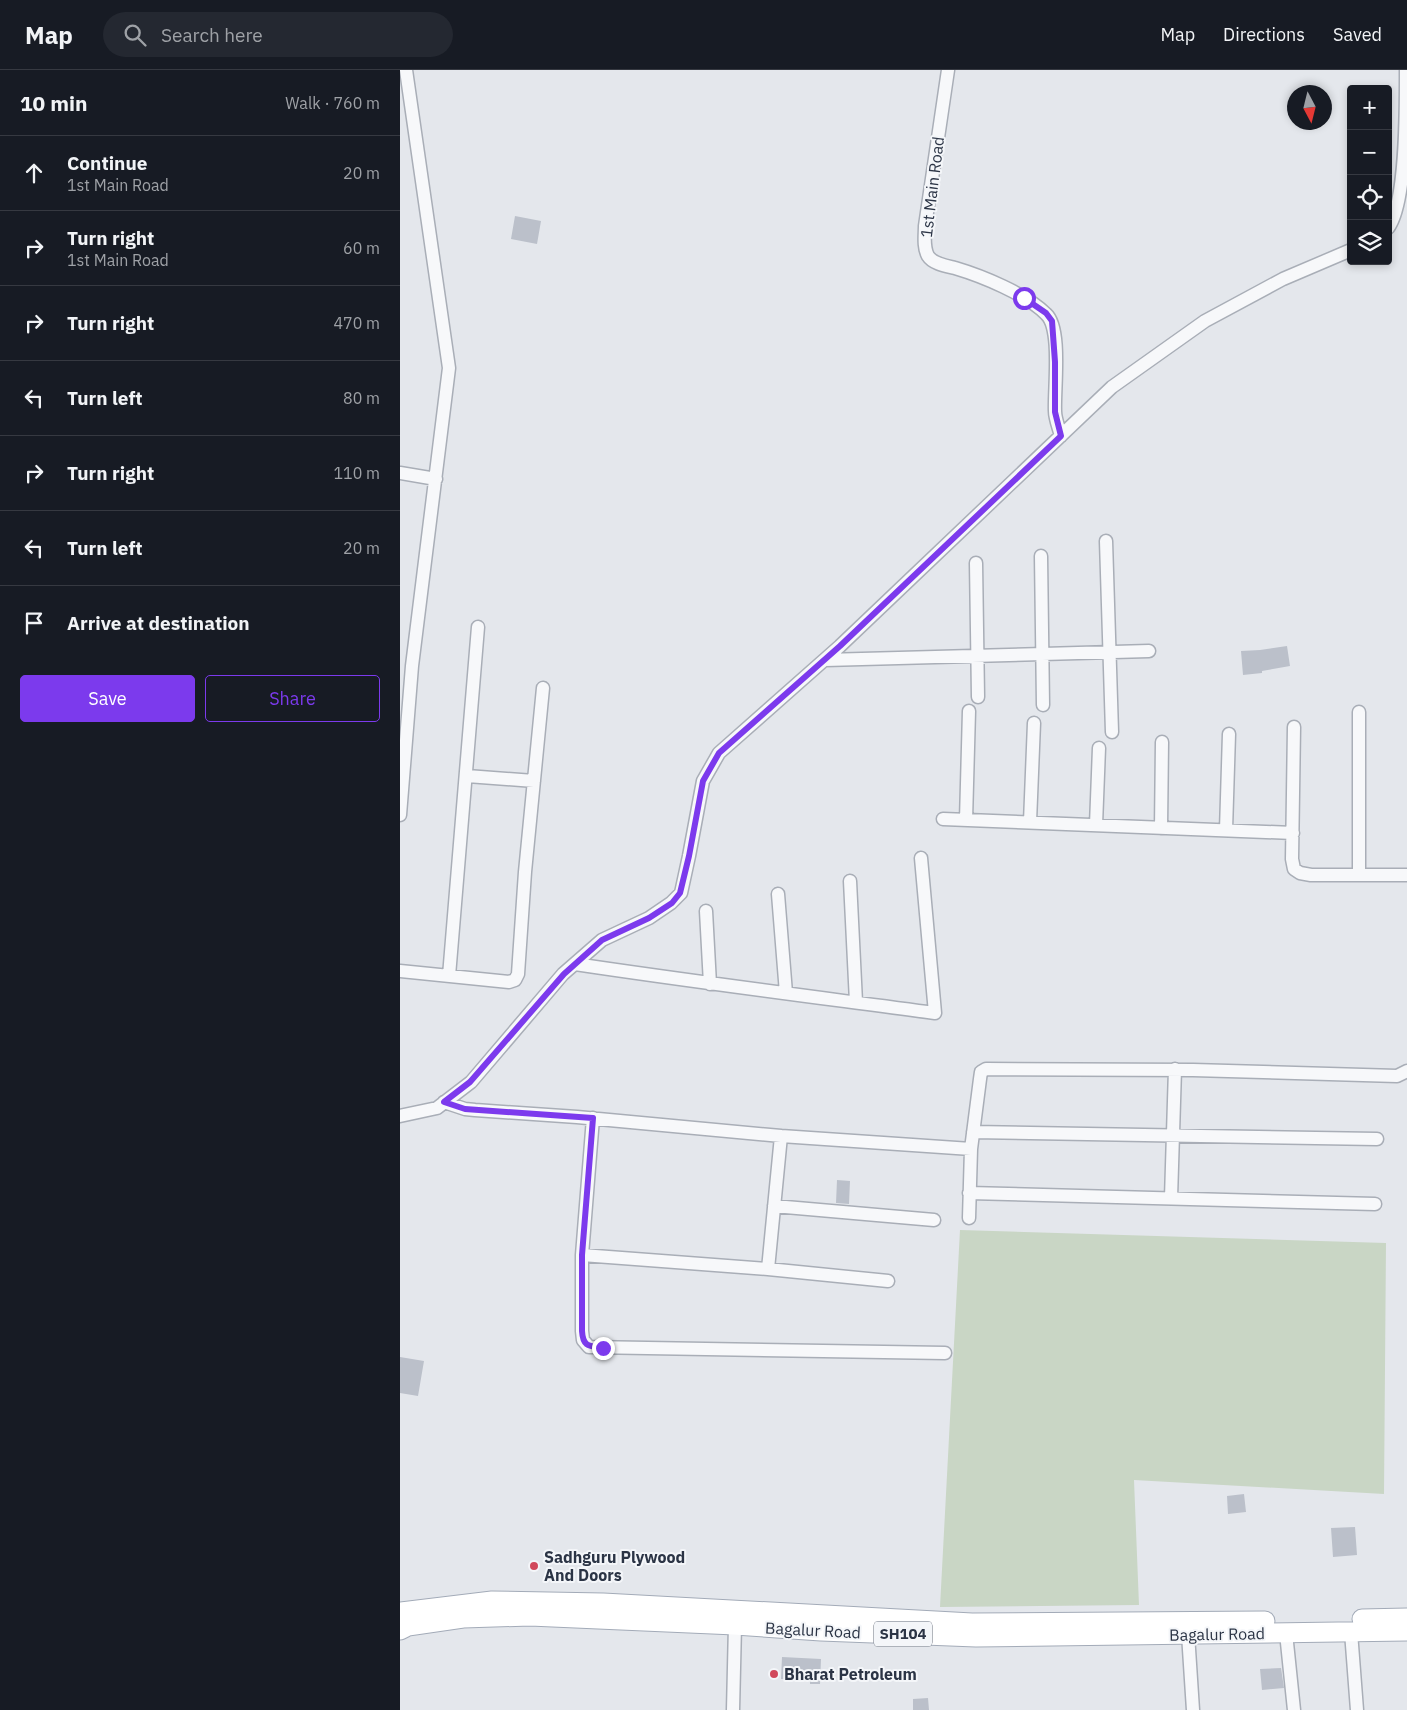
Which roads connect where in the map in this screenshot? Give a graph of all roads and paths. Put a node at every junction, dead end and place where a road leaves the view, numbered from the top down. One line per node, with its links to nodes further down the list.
1 (406, 70): 4 (street)
2 (948, 70): 7 (street, 1st Main Road)
3 (1406, 70): 5 (street)
4 (405, 96): 9 (street)
5 (1392, 222)
6 (1347, 252): 7 (street)
7 (1061, 436): 18 (street)
8 (400, 473): 9 (street)
9 (436, 479): 32 (street)
10 (1106, 542): 15 (street)
11 (1040, 556): 16 (street)
12 (976, 563): 17 (street)
13 (478, 626): 30 (street)
14 (1149, 651): 15 (street)
15 (1109, 652): 16 (street); 26 (street)
16 (1042, 653): 17 (street); 21 (street)
17 (977, 655): 18 (street); 20 (street)
18 (825, 660): 46 (street)
19 (543, 688): 31 (street)
20 (978, 696)
21 (1044, 704)
22 (969, 711): 34 (street)
23 (1360, 712): 41 (street)
24 (1034, 723): 35 (street)
25 (1294, 727): 39 (street)
26 (1112, 732)
27 (1229, 734): 38 (street)
28 (1162, 742): 37 (street)
29 (1099, 748): 36 (street)
30 (467, 776): 31 (street); 48 (street)
31 (534, 781): 48 (street)
32 (400, 815)
33 (943, 819): 34 (street)
34 (966, 820): 35 (street)
35 (1030, 822): 36 (street)
36 (1096, 825): 37 (street)
37 (1161, 828): 38 (street)
38 (1226, 830): 39 (street)
39 (1293, 833): 41 (street)
40 (921, 858): 51 (street)
41 (1359, 875): 42 (street)
42 (1407, 875)
43 (850, 881): 51 (street)
44 (778, 894): 50 (street)
45 (706, 911): 49 (street)
46 (575, 964): 49 (street); 54 (street)
47 (400, 971): 48 (street)
48 (449, 976)
49 (710, 984): 50 (street)
50 (786, 993): 51 (street)
51 (856, 1002)
52 (1175, 1069): 53 (street); 57 (street); 58 (street)
53 (1407, 1071)
54 (444, 1102): 55 (street); 56 (street)
55 (400, 1116)
56 (593, 1118): 59 (street); 68 (street)
57 (973, 1132): 58 (street); 61 (street)
58 (1172, 1135): 60 (street); 63 (street)
59 (781, 1136): 61 (street); 65 (street)
60 (1377, 1139)
61 (971, 1148): 62 (street)
62 (969, 1193): 63 (street); 66 (street)
63 (1170, 1198): 64 (street)
64 (1375, 1204)
65 (774, 1206): 67 (street); 69 (street)
66 (969, 1218)
67 (934, 1220)
68 (582, 1255): 69 (street); 71 (street)
69 (768, 1269): 70 (street)
70 (888, 1281)
71 (945, 1353)
72 (400, 1612): 75 (main road, Bagalur Road / SH104)
73 (1407, 1618): 75 (main road, Bagalur Road / SH104)
74 (735, 1625): 75 (main road, Bagalur Road / SH104); 76 (main road, Bagalur Road / SH104); 81 (street)
75 (1154, 1628): 80 (main road, Bagalur Road / SH104)
76 (400, 1630)
77 (1407, 1631): 78 (main road, Bagalur Road / SH104)
78 (1351, 1632): 79 (main road, Bagalur Road / SH104); 84 (street)
79 (1286, 1633): 80 (main road, Bagalur Road / SH104); 83 (street)
80 (1188, 1634): 82 (street)
81 (733, 1710)
82 (1193, 1710)
83 (1294, 1710)
84 (1357, 1710)

